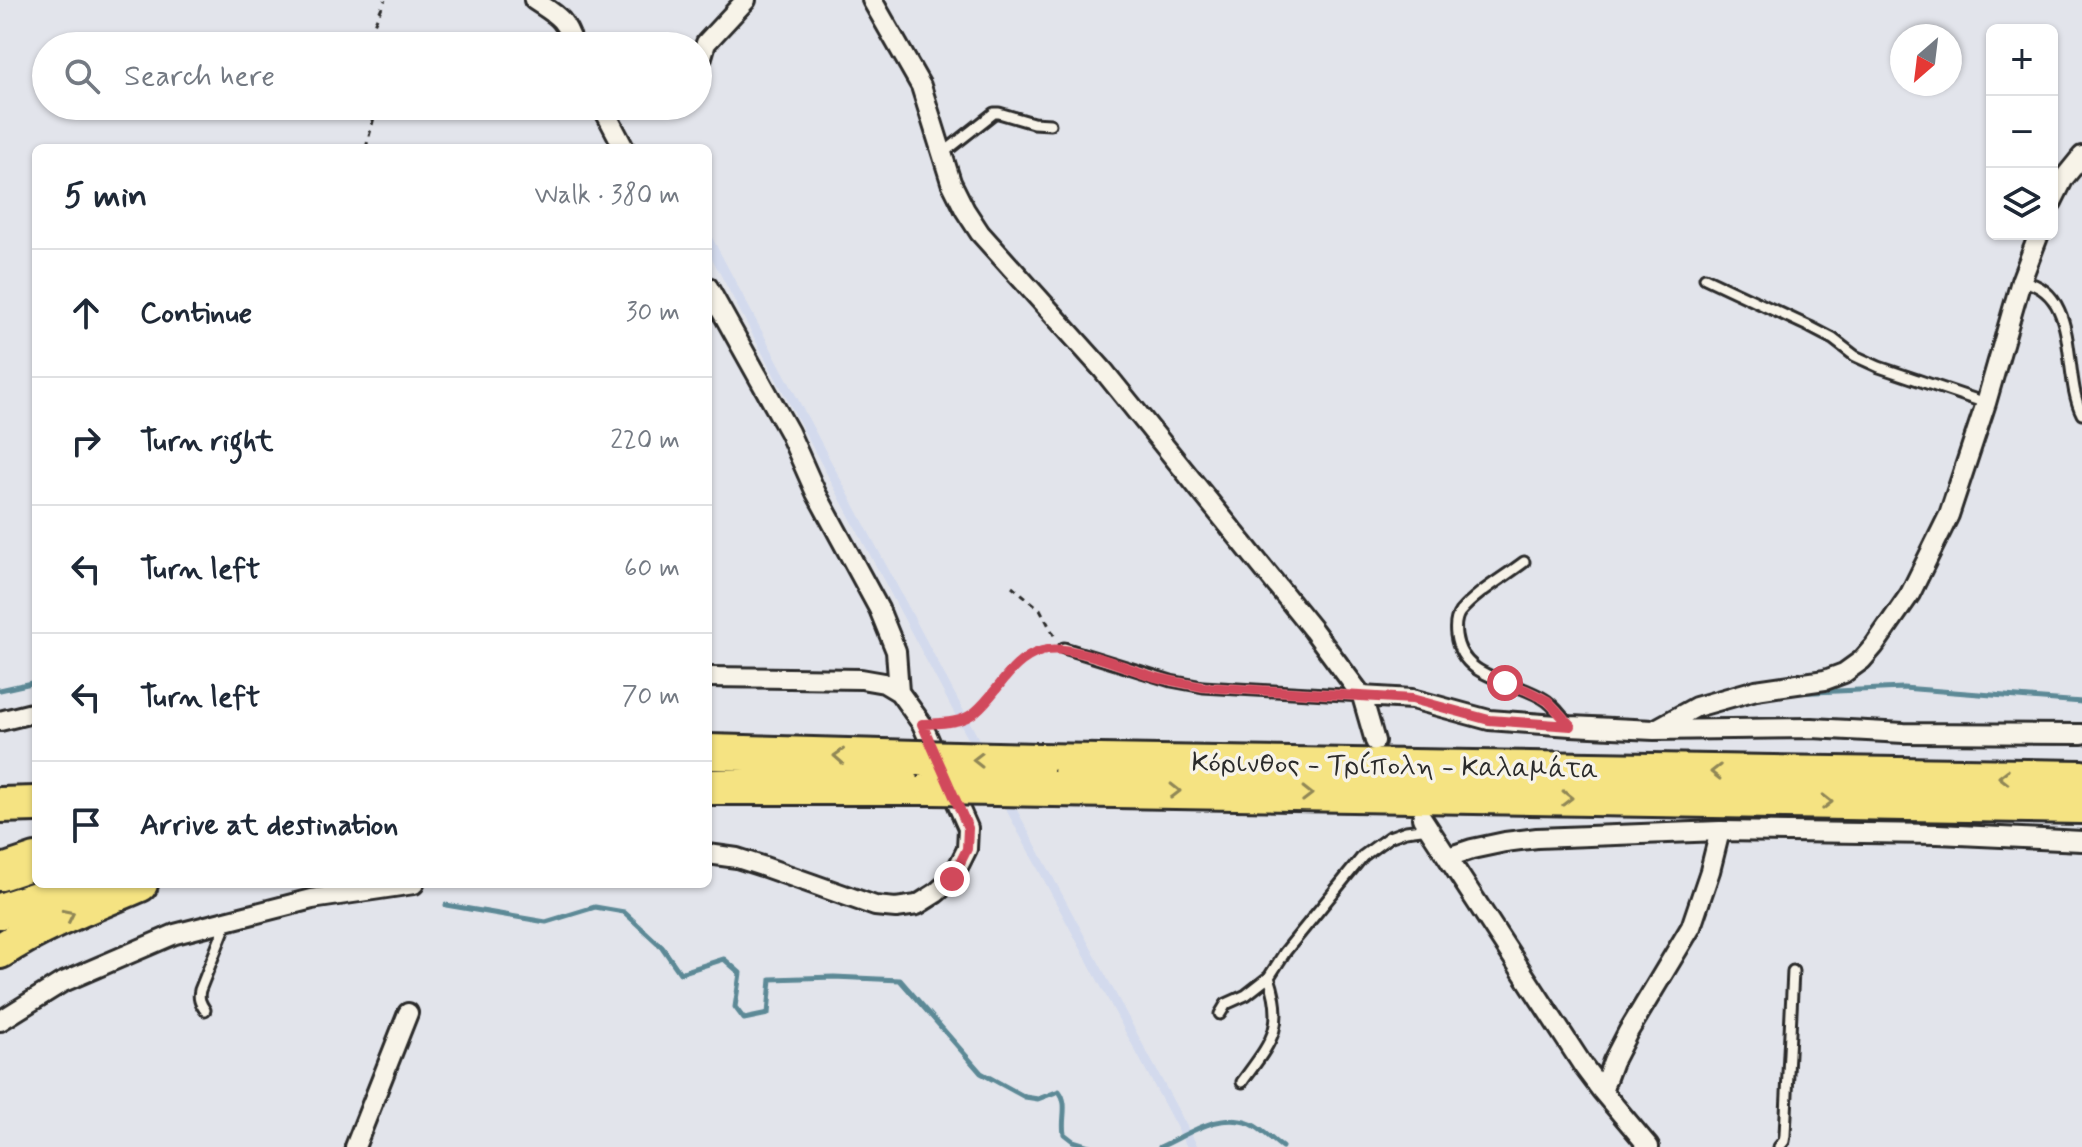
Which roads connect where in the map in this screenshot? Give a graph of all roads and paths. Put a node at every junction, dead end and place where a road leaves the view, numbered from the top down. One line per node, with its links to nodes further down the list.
1 (385, 0): 5 (path)
2 (534, 0): 6 (street)
3 (746, 0): 7 (street)
4 (872, 0): 13 (street)
5 (371, 32)
6 (568, 32)
7 (712, 37)
8 (373, 120): 11 (path)
9 (609, 120): 12 (street)
10 (1050, 124): 13 (lane)
11 (367, 144)
12 (622, 144)
13 (942, 154): 27 (street)
14 (2082, 156): 15 (street)
15 (2058, 190)
16 (2037, 240): 18 (street)
17 (1705, 278): 20 (lane)
18 (2021, 281): 20 (street); 21 (lane)
19 (712, 294): 26 (street)
20 (1986, 403): 32 (street)
21 (2082, 414)
22 (1524, 562): 31 (lane)
23 (1012, 586): 24 (path)
24 (1064, 648): 27 (lane); 30 (path)
25 (712, 677): 26 (street)
26 (899, 692): 30 (street)
27 (1362, 696): 31 (street); 34 (street)
28 (32, 713): 29 (street)
29 (0, 721)
30 (922, 724): 46 (street)
31 (1571, 726): 32 (street)
32 (1654, 730): 33 (street)
33 (2082, 734)
34 (1375, 741)
35 (712, 752): 36 (highway, Κόρινθος - Τρίπολη - Καλαμάτα, one-way to 35)
36 (925, 773): 37 (highway, Κόρινθος - Τρίπολη - Καλαμάτα, bridge); 39 (highway, Κόρινθος - Τρίπολη - Καλαμάτα)
37 (1047, 775): 38 (highway, Κόρινθος - Τρίπολη - Καλαμάτα, one-way to 37); 42 (highway, Κόρινθος - Τρίπολη - Καλαμάτα, one-way to 42)
38 (2082, 778)
39 (712, 787)
40 (32, 804): 41 (highway)
41 (0, 805)
42 (2082, 806)
43 (1425, 823): 47 (street); 57 (lane)
44 (1720, 831): 45 (street); 47 (street); 63 (street)
45 (2082, 841)
46 (712, 855)
47 (1448, 857): 63 (street)
48 (32, 862): 49 (highway)
49 (0, 873)
50 (71, 888): 53 (highway)
51 (130, 888): 55 (highway, one-way to 51)
52 (387, 888): 54 (street)
53 (0, 911)
54 (227, 922): 58 (lane); 61 (street)
55 (0, 951)
56 (1793, 971): 66 (lane)
57 (1269, 977): 60 (lane); 62 (lane)
58 (205, 1010)
59 (408, 1013): 64 (street)
60 (1220, 1014)
61 (0, 1021)
62 (1242, 1082)
63 (1602, 1091): 65 (street)
64 (355, 1147)
65 (1649, 1147)
66 (1779, 1147)

